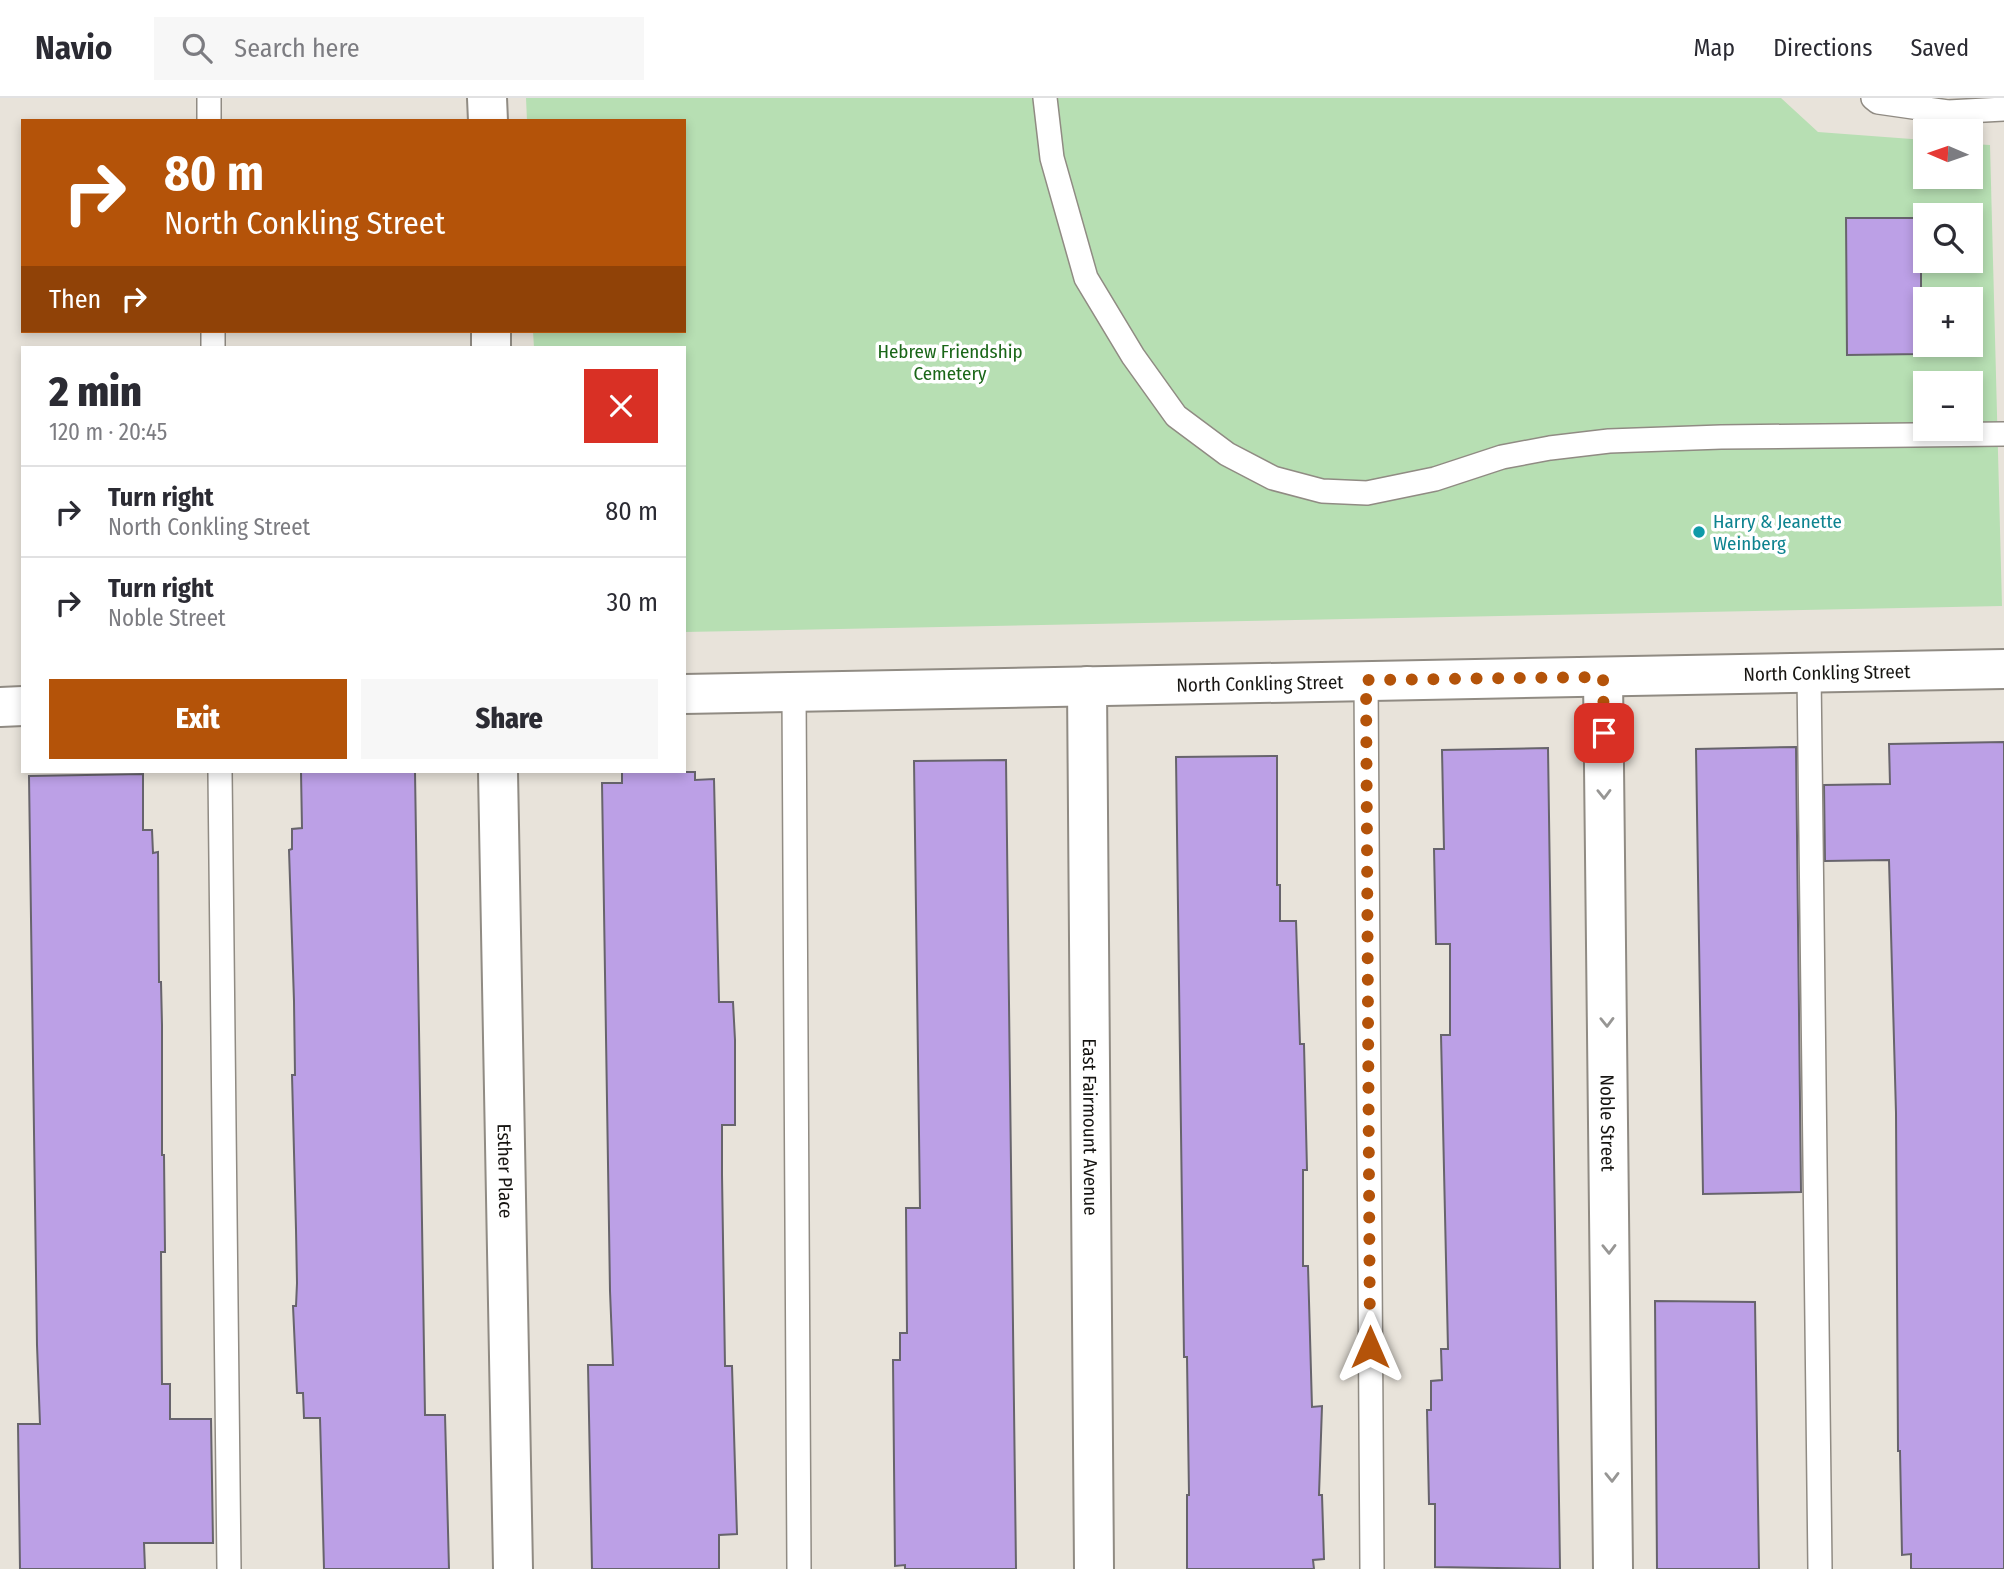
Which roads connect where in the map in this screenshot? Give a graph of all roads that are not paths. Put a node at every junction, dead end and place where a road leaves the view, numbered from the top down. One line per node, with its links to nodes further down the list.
1 (209, 98): 6 (lane)
2 (487, 98): 7 (street)
3 (1045, 98): 8 (lane)
4 (1873, 98): 5 (lane)
5 (2004, 108)
6 (209, 119)
7 (488, 119)
8 (2004, 434)
9 (2004, 669): 10 (street, North Conkling Street)
10 (1809, 673): 11 (street, North Conkling Street); 26 (lane)
11 (1603, 677): 12 (street, North Conkling Street); 25 (street, Noble Street, one-way to 25)
12 (1366, 680): 13 (street, North Conkling Street); 24 (lane)
13 (1087, 686): 14 (street, North Conkling Street); 23 (street, East Fairmount Avenue)
14 (794, 692): 15 (street, North Conkling Street); 22 (lane)
15 (686, 694)
16 (21, 706): 17 (street)
17 (0, 707)
18 (220, 773): 20 (lane)
19 (498, 773): 21 (street, Esther Place)
20 (229, 1569)
21 (513, 1569)
22 (799, 1569)
23 (1094, 1569)
24 (1372, 1569)
25 (1613, 1569)
26 (1821, 1569)

